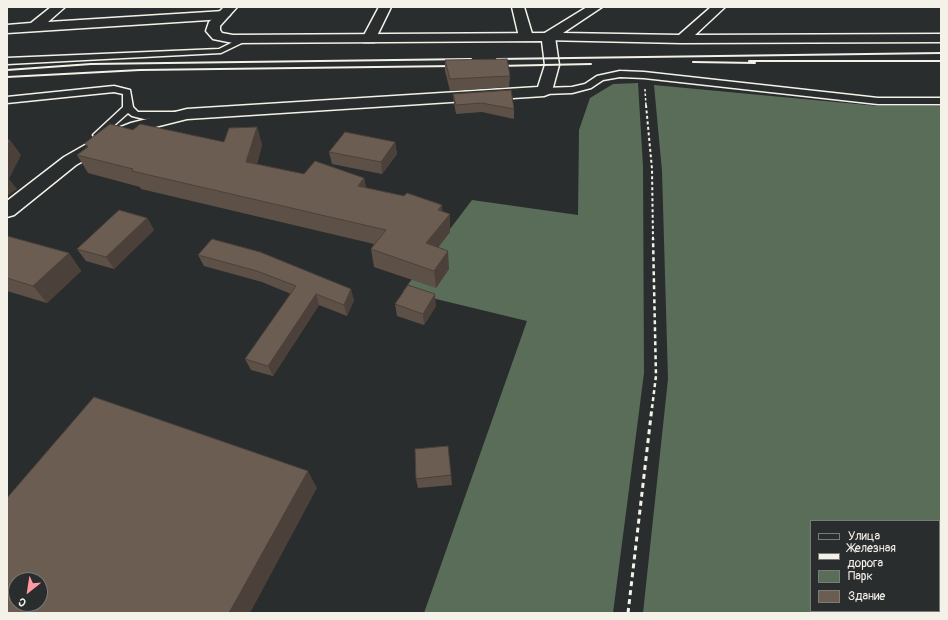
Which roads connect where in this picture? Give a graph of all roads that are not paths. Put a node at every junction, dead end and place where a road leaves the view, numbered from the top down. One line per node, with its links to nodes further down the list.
1 (58, 7): 7 (street)
2 (385, 7): 13 (street)
3 (518, 7): 9 (street)
4 (596, 7): 10 (street)
5 (719, 7): 14 (street)
6 (227, 11): 7 (street); 12 (street)
7 (35, 27): 8 (street)
8 (7, 29)
9 (526, 37): 10 (street); 13 (street)
10 (548, 37): 14 (street); 16 (street)
11 (941, 38): 14 (street)
12 (246, 39): 13 (street); 15 (lane)
13 (369, 39)
14 (682, 39)
15 (7, 61)
16 (544, 91): 18 (lane); 20 (street)
17 (7, 100): 19 (lane)
18 (941, 101)
19 (128, 108): 20 (lane); 21 (lane)
20 (187, 114): 21 (street)
21 (70, 161): 22 (street)
22 (7, 211)

